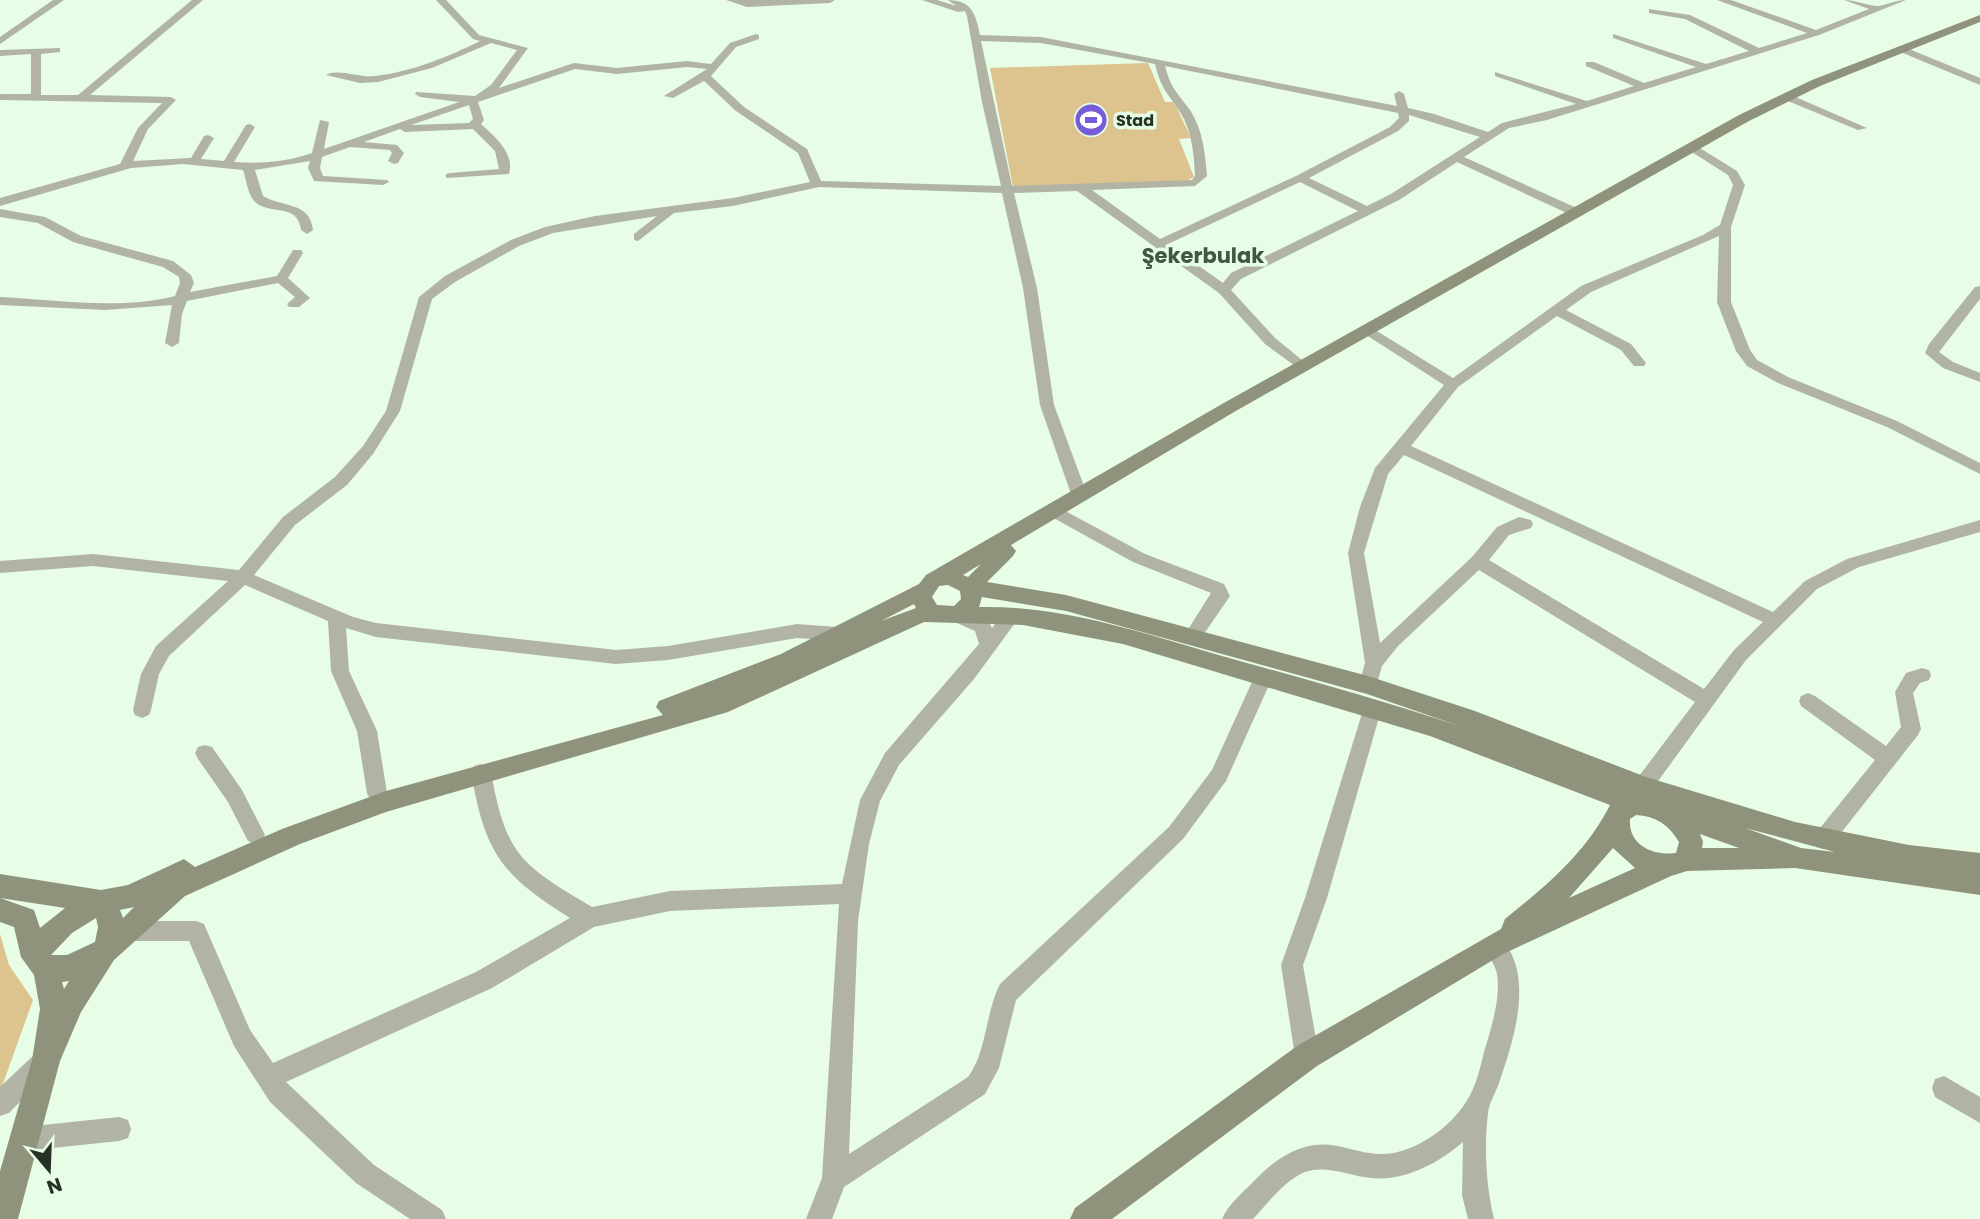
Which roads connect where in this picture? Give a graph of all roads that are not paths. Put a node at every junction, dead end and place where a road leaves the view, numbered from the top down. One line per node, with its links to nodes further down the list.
1 (59, 0): 20 (street)
2 (198, 0): 40 (street)
3 (442, 0): 19 (street)
4 (731, 0): 5 (street)
5 (830, 0)
6 (928, 0): 13 (street)
7 (953, 0): 13 (street)
8 (1722, 0): 15 (street)
9 (1849, 0): 11 (street)
10 (1902, 0): 11 (street)
11 (1879, 9): 15 (street)
12 (1651, 11): 24 (street)
13 (971, 13): 18 (street)
14 (1980, 18): 21 (street)
15 (1816, 33): 24 (street)
16 (1616, 36): 28 (street)
17 (757, 37): 29 (street)
18 (976, 38): 26 (street); 65 (street)
19 (490, 40): 31 (street); 41 (street)
20 (0, 41)
21 (1901, 49): 32 (street); 39 (street)
22 (57, 50): 23 (street)
23 (36, 51): 25 (street); 38 (street)
24 (1758, 51): 28 (street)
25 (0, 53)
26 (1159, 62): 43 (street); 64 (street)
27 (1590, 64): 33 (street)
28 (1705, 67): 33 (street)
29 (709, 72): 36 (street); 41 (street); 63 (street)
30 (1499, 74): 42 (street)
31 (331, 75)
32 (1980, 82)
33 (1642, 86): 42 (street)
34 (420, 94): 41 (street)
35 (1399, 94): 43 (street)
36 (669, 96)
37 (0, 97): 38 (street)
38 (36, 97): 40 (street)
39 (1787, 97): 47 (street); 52 (street)
40 (81, 98): 58 (street)
41 (475, 99): 45 (street); 48 (street)
42 (1586, 104): 49 (street)
43 (1405, 111): 49 (street); 61 (street)
44 (324, 122): 53 (street)
45 (475, 125): 48 (street); 60 (street)
46 (250, 127): 57 (street)
47 (1862, 128)
48 (381, 131): 51 (street)
49 (1489, 136): 54 (street)
50 (208, 138): 56 (street)
51 (344, 145): 53 (street); 55 (street)
52 (1691, 147): 69 (street); 71 (street)
53 (315, 157): 59 (street); 62 (street)
54 (1457, 158): 68 (street); 69 (street)
55 (394, 161)
56 (194, 162): 57 (street); 58 (street)
57 (227, 165): 59 (street)
58 (125, 166): 66 (street)
59 (248, 167): 72 (street)
60 (450, 176)
61 (1300, 178): 68 (street); 74 (street)
62 (383, 182)
63 (817, 184): 65 (street); 67 (street)
64 (1081, 188): 65 (street); 74 (street)
65 (1007, 190): 91 (street)
66 (0, 202)
67 (672, 209): 73 (street); 97 (street)
68 (1367, 211): 77 (street)
69 (1575, 212): 83 (street)
70 (0, 214): 79 (street)
71 (1725, 227): 82 (street); 90 (street)
72 (307, 230)
73 (639, 237)
74 (1159, 244): 77 (street)
75 (297, 253): 76 (street)
76 (281, 279): 79 (street); 81 (street)
77 (1224, 290): 86 (street)
78 (1980, 290): 87 (street)
79 (182, 299): 80 (street); 84 (street)
80 (0, 301)
81 (294, 304)
82 (1558, 310): 85 (street); 88 (street)
83 (1367, 331): 86 (street); 88 (street)
84 (172, 343)
85 (1639, 363)
86 (1301, 367): 91 (street)
87 (1980, 378)
88 (1453, 384): 89 (street)
89 (1400, 447): 103 (street); 109 (street)
90 (1980, 469)
91 (1080, 497): 92 (street)
92 (1049, 516): 98 (street); 99 (street); 105 (street)
93 (1525, 524): 95 (street)
94 (1980, 526): 103 (street)
95 (1478, 561): 109 (street); 110 (street)
96 (0, 567): 97 (street)
97 (243, 577): 102 (street); 112 (street)
98 (970, 587): 99 (street); 100 (street); 105 (street)
99 (932, 594): 100 (street); 104 (street); 115 (street)
100 (956, 615): 101 (street); 106 (street)
101 (1012, 615): 106 (street); 108 (street)
102 (337, 618): 104 (street); 116 (street)
103 (1775, 621): 110 (street)
104 (837, 634): 116 (street)
105 (1191, 639): 109 (street)
106 (989, 646): 127 (street)
107 (1922, 675): 114 (street)
108 (1264, 676): 109 (street); 143 (street)
109 (1371, 685): 117 (street); 134 (street)
110 (1704, 699): 117 (street)
111 (1808, 701): 114 (street)
112 (142, 710)
113 (205, 753): 120 (street)
114 (1886, 758): 121 (street)
115 (481, 772): 130 (street); 131 (street)
116 (377, 793): 120 (street)
117 (1640, 798): 118 (street); 119 (street); 121 (street)
118 (1670, 813): 122 (street); 123 (street)
119 (1615, 822): 123 (street); 132 (street)
120 (255, 835): 128 (street)
121 (1823, 840): 124 (street)
122 (1801, 859): 123 (street); 125 (street)
123 (1677, 863): 132 (street)
124 (1980, 864)
125 (1980, 883)
126 (0, 886): 128 (street)
127 (852, 894): 130 (street); 143 (street)
128 (101, 902): 131 (street); 133 (street)
129 (0, 910): 133 (street)
130 (590, 918): 136 (street)
131 (115, 938): 133 (street); 135 (street); 136 (street)
132 (1494, 945): 134 (street); 139 (street)
133 (40, 963): 135 (street)
134 (1307, 1056): 147 (street)
135 (46, 1060): 138 (street); 142 (street)
136 (268, 1078): 145 (street)
137 (1944, 1088): 140 (street)
138 (0, 1104)
139 (1476, 1109): 148 (street); 149 (street)
140 (1980, 1111)
141 (119, 1129): 142 (street)
142 (24, 1139): 144 (street)
143 (835, 1178): 146 (street)
144 (2, 1219)
145 (433, 1219)
146 (819, 1219)
147 (1086, 1219)
148 (1235, 1219)
149 (1481, 1219)

